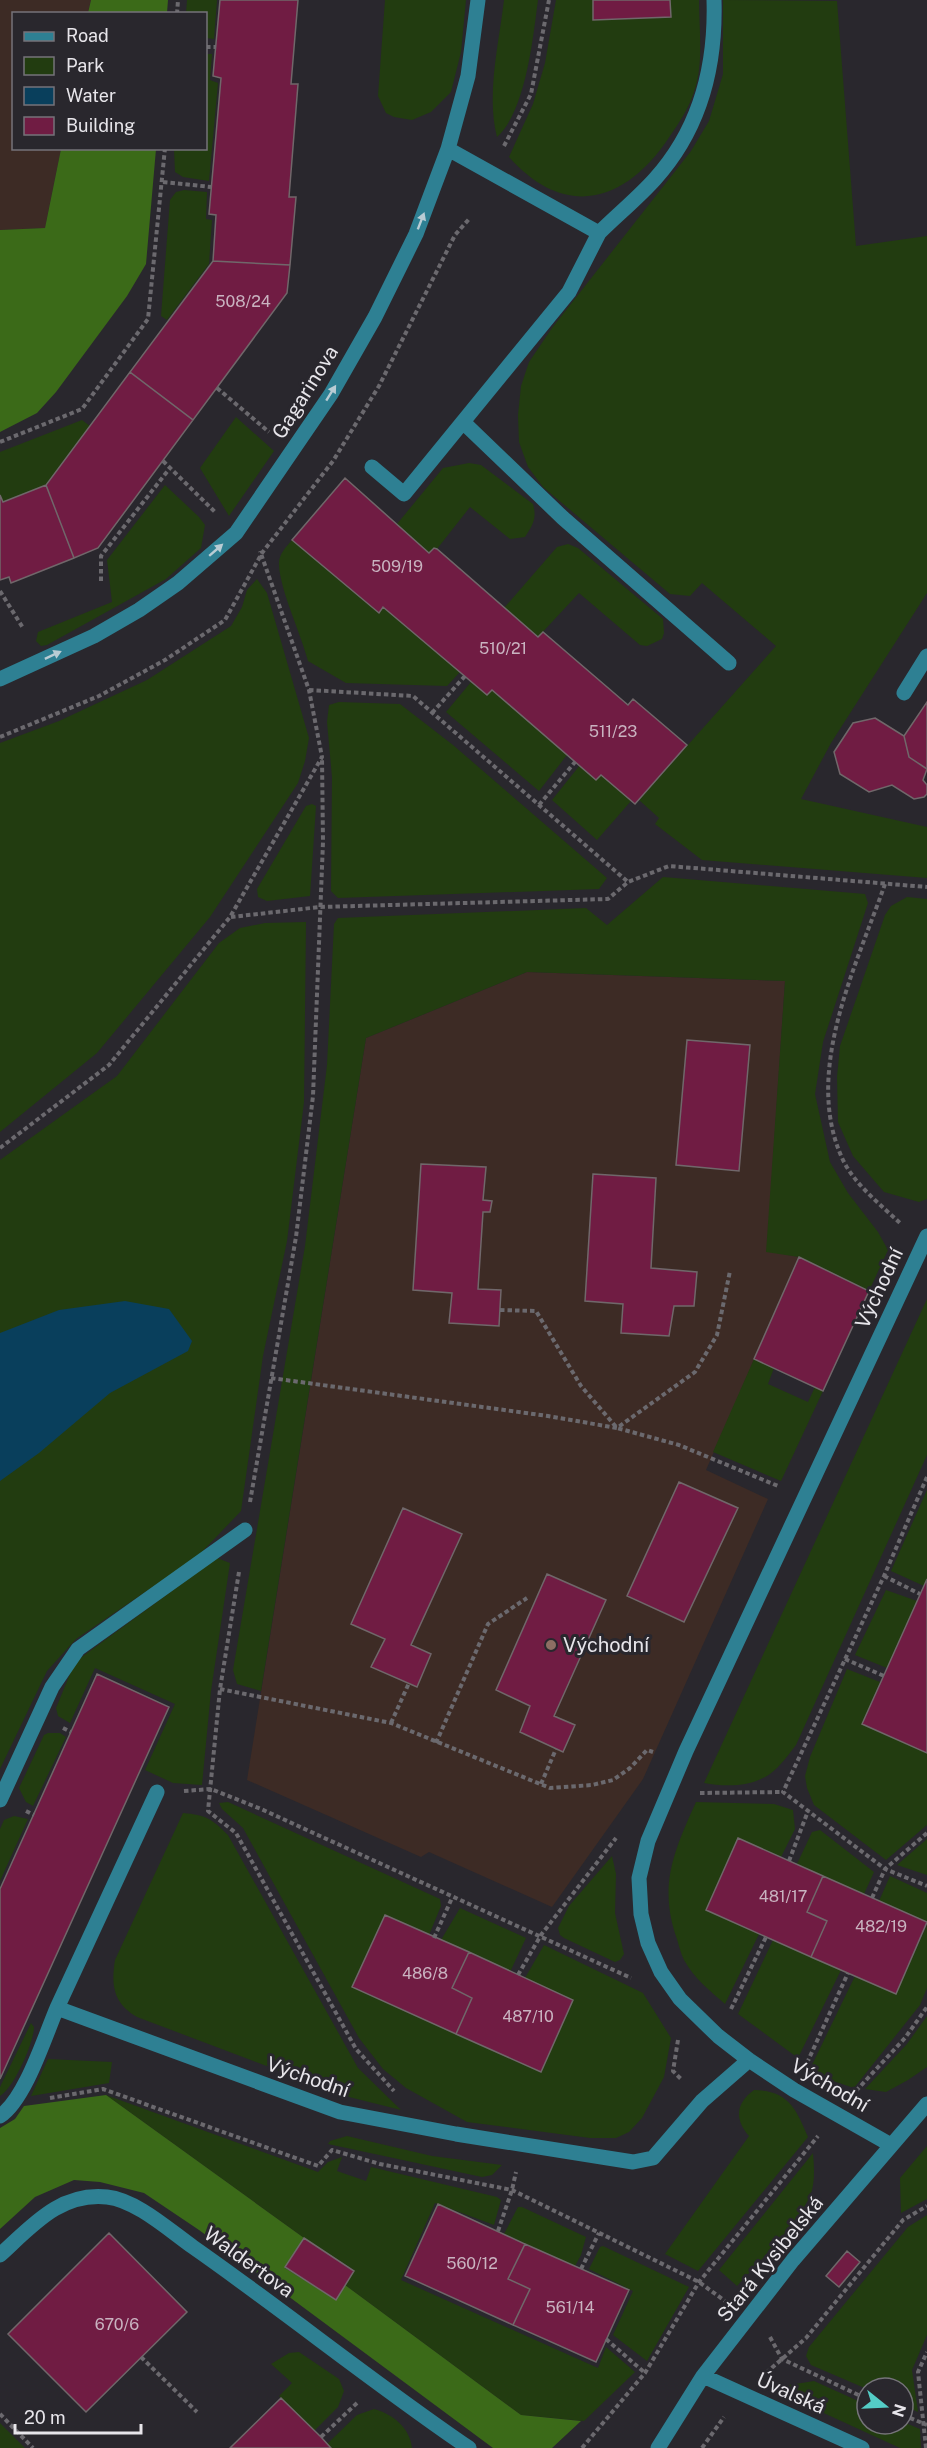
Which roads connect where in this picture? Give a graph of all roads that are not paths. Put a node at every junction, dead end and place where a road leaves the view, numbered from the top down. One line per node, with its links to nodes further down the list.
1 (478, 0): 3 (street, Gagarinova)
2 (714, 0): 4 (street)
3 (448, 149): 4 (street); 9 (street, Gagarinova, one-way to 3)
4 (599, 233): 5 (street)
5 (463, 422): 6 (street); 8 (street)
6 (372, 467)
7 (927, 656): 10 (street)
8 (729, 663)
9 (0, 679)
10 (904, 693)
11 (926, 1237): 16 (street, Východní)
12 (246, 1530): 14 (street)
13 (157, 1792): 15 (street)
14 (0, 1800)
15 (57, 2008): 16 (street, Východní); 18 (street)
16 (748, 2060): 19 (street, Východní)
17 (927, 2104): 19 (street, Stará Kysibelská)
18 (5, 2111)
19 (891, 2145): 21 (street, Stará Kysibelská)
20 (0, 2255): 22 (street, Waldertova)
21 (703, 2376): 23 (street, Stará Kysibelská); 24 (street, Úvalská)
22 (465, 2447)
23 (658, 2448)
24 (861, 2448)

